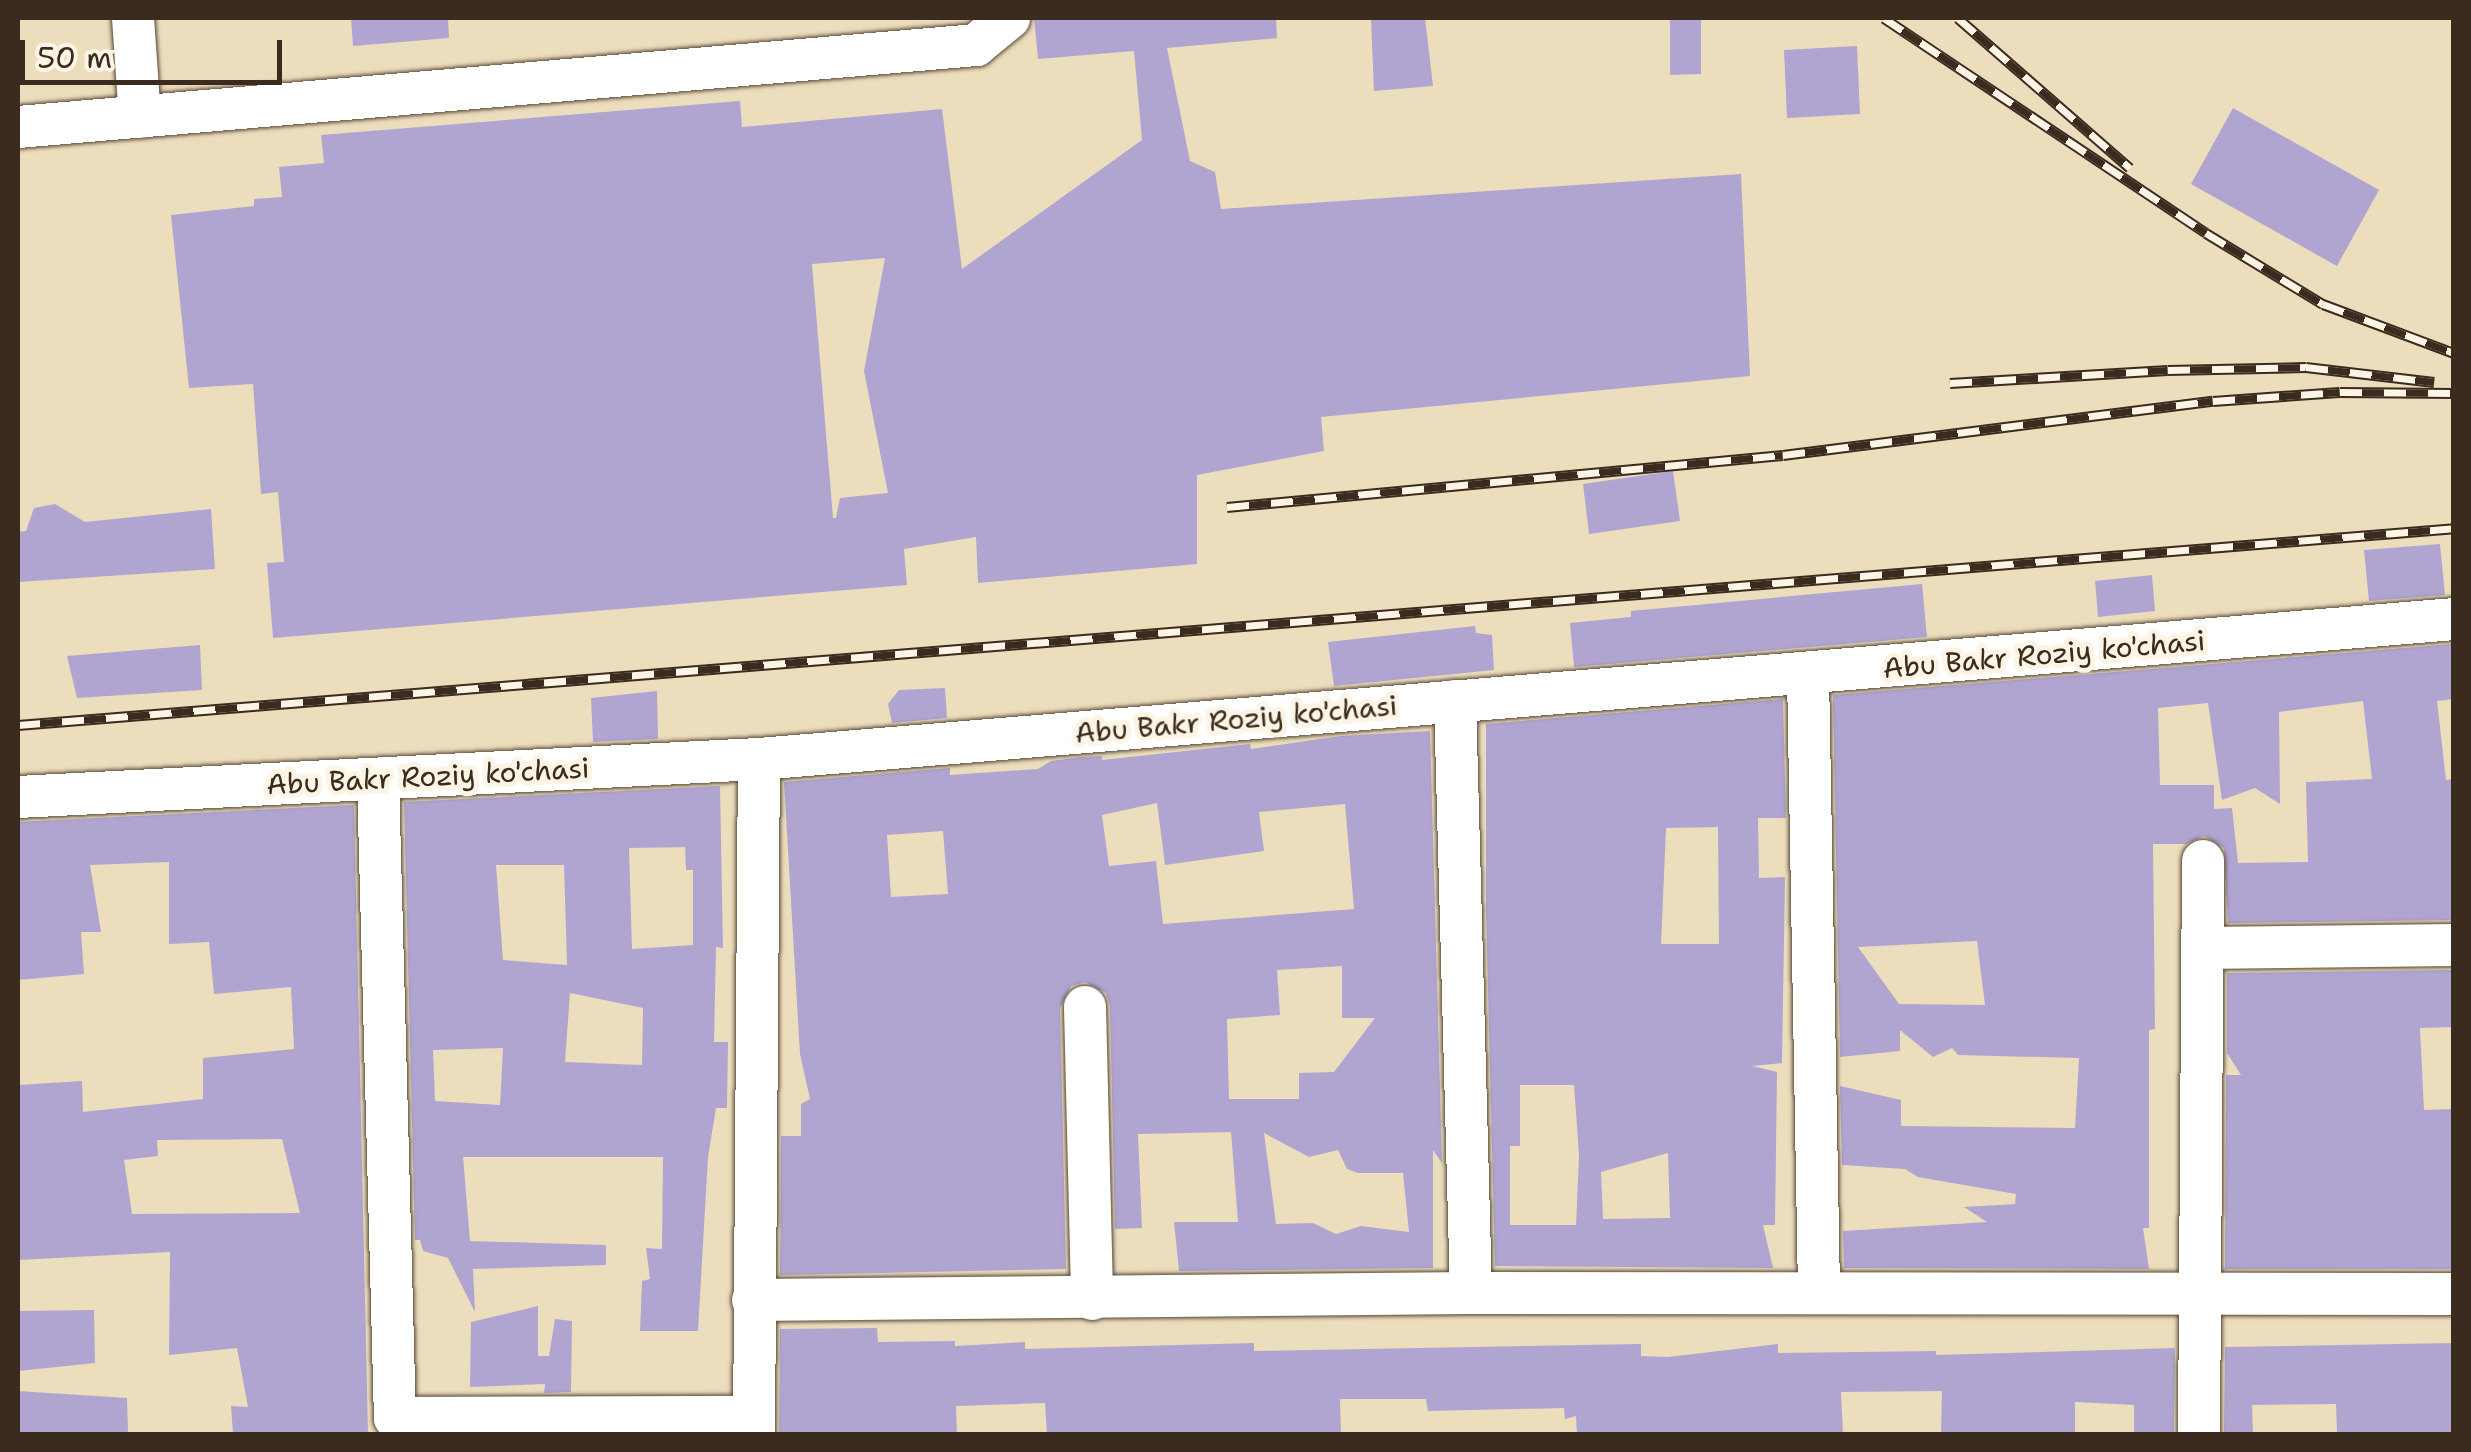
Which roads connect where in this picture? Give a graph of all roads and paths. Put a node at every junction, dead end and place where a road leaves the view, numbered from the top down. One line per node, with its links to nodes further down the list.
1 (133, 18): 3 (street)
2 (1009, 18): 3 (street)
3 (140, 117): 4 (street)
4 (18, 127)
5 (2454, 619): 6 (street, Abu Bakr Roziy ko'chasi)
6 (1808, 674): 7 (street, Abu Bakr Roziy ko'chasi); 16 (street)
7 (1455, 701): 8 (street, Abu Bakr Roziy ko'chasi); 15 (street)
8 (759, 759): 9 (street, Abu Bakr Roziy ko'chasi); 20 (street)
9 (378, 778): 10 (street, Abu Bakr Roziy ko'chasi); 21 (street)
10 (18, 797)
11 (2203, 861): 13 (street)
12 (2454, 945): 13 (street)
13 (2203, 948): 17 (street)
14 (1084, 1007): 19 (street)
15 (1471, 1292): 16 (street); 19 (street)
16 (1819, 1294): 17 (street)
17 (2198, 1294): 18 (street); 22 (street)
18 (2454, 1294)
19 (1092, 1299): 20 (street)
20 (753, 1300): 21 (street)
21 (753, 1426)
22 (2198, 1434)

